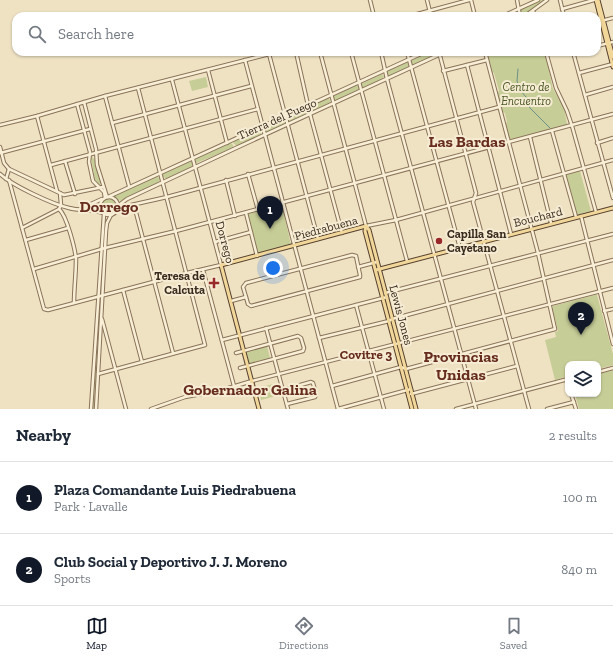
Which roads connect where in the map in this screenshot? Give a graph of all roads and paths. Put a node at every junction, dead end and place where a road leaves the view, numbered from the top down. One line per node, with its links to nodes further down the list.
1 (370, 0): 13 (street)
2 (427, 0): 11 (street)
3 (470, 0): 11 (street); 15 (street)
4 (517, 0): 9 (street)
5 (538, 0): 9 (street)
6 (547, 0): 12 (street)
7 (560, 0): 10 (street)
8 (596, 0): 10 (street); 19 (main road)
9 (519, 9): 16 (street); 17 (street)
10 (562, 9): 18 (street)
11 (430, 11): 14 (street)
12 (533, 11)
13 (373, 12)
14 (426, 12)
15 (474, 12)
16 (512, 12)
17 (519, 12)
18 (563, 12)
19 (598, 12)
20 (613, 18): 21 (street)
21 (601, 22)
22 (601, 24): 23 (main road)
23 (610, 43): 37 (main road); 42 (main road)
24 (261, 56): 38 (street)
25 (270, 56): 71 (street)
26 (297, 56): 63 (street)
27 (321, 56): 58 (street, Lewis Jones)
28 (352, 56): 50 (street)
29 (382, 56): 45 (street)
30 (408, 56): 39 (street)
31 (416, 56): 39 (street, Tierra del Fuego)
32 (434, 56): 43 (street, Tierra del Fuego)
33 (440, 56): 46 (street)
34 (486, 56): 40 (street)
35 (547, 56): 79 (street)
36 (575, 56): 47 (street)
37 (613, 57)
38 (245, 60): 44 (street); 51 (street)
39 (408, 60): 43 (street); 45 (street, Tierra del Fuego)
40 (487, 60): 41 (street); 64 (street)
41 (467, 65): 46 (street); 66 (street)
42 (613, 65): 47 (street)
43 (411, 69): 48 (street, Tierra del Fuego); 78 (street)
44 (208, 70): 49 (street); 57 (street)
45 (385, 71): 48 (street); 50 (street, Tierra del Fuego)
46 (444, 71): 73 (street)
47 (579, 73): 55 (street)
48 (387, 79): 54 (street, Tierra del Fuego); 85 (street)
49 (172, 80): 52 (street); 62 (street, Dorrego)
50 (359, 83): 54 (street); 58 (street, Tierra del Fuego)
51 (251, 86): 57 (street); 65 (street)
52 (138, 88): 56 (street); 69 (street)
53 (613, 88): 55 (street)
54 (361, 91): 61 (street, Tierra del Fuego); 90 (street)
55 (585, 95): 74 (street)
56 (105, 96): 59 (street); 75 (street)
57 (214, 96): 62 (street); 72 (street)
58 (331, 96): 61 (street, Lewis Jones); 63 (street, Tierra del Fuego)
59 (84, 102): 60 (street); 82 (street)
60 (77, 104): 70 (street); 83 (street)
61 (333, 104): 67 (street, Tierra del Fuego); 97 (street, Lewis Jones)
62 (178, 105): 69 (street); 81 (street, Dorrego)
63 (308, 106): 67 (street); 71 (street, Tierra del Fuego)
64 (499, 107): 66 (street); 92 (street)
65 (258, 108): 72 (street); 80 (street)
66 (480, 113): 73 (street); 98 (street)
67 (310, 114): 76 (street, Tierra del Fuego); 103 (street)
68 (613, 114): 74 (street)
69 (146, 115): 75 (street); 88 (street)
70 (37, 116): 77 (street); 91 (street)
71 (286, 116): 76 (street); 80 (street, Tierra del Fuego)
72 (220, 119): 81 (street); 93 (street)
73 (456, 119): 78 (street); 102 (street)
74 (591, 120): 79 (street); 94 (street)
75 (112, 123): 96 (street)
76 (288, 124): 86 (street, Tierra del Fuego); 107 (street)
77 (0, 125)
78 (428, 126): 85 (street); 108 (street)
79 (572, 126): 84 (street); 115 (street)
80 (262, 127): 86 (street); 93 (street, Tierra del Fuego)
81 (185, 129): 88 (street); 104 (street, Dorrego)
82 (90, 130): 83 (street); 100 (street)
83 (85, 131): 91 (street); 101 (street)
84 (552, 131): 87 (street); 119 (street)
85 (402, 133): 90 (street); 113 (street)
86 (265, 135): 111 (street, Tierra del Fuego); 112 (street)
87 (530, 137): 92 (street); 123 (street)
88 (152, 138): 96 (street); 116 (street)
89 (613, 138): 94 (street)
90 (375, 140): 97 (street); 120 (street)
91 (44, 142): 99 (street); 110 (street)
92 (509, 142): 98 (street); 127 (street)
93 (227, 143): 104 (street, Tierra del Fuego)
94 (597, 143): 109 (street)
95 (0, 147): 99 (street)
96 (118, 147): 100 (street); 126 (street)
97 (345, 148): 103 (street); 125 (street, Lewis Jones)
98 (490, 148): 102 (street); 132 (street)
99 (1, 153): 114 (street)
100 (96, 153): 101 (street); 128 (street)
101 (90, 154): 106 (street); 130 (street)
102 (465, 154): 108 (street); 137 (street)
103 (321, 155): 107 (street); 131 (street)
104 (193, 158): 111 (street, Dorrego); 116 (street, Tierra del Fuego)
105 (613, 160): 109 (street, Piedrabuena)
106 (65, 161): 110 (street); 134 (street)
107 (297, 161): 112 (street); 136 (street)
108 (437, 161): 113 (street); 143 (street)
109 (603, 163): 115 (street, Piedrabuena); 139 (street)
110 (50, 165): 133 (street)
111 (195, 167): 124 (street, Tierra del Fuego); 129 (street, Dorrego)
112 (274, 167): 118 (street); 140 (street)
113 (412, 168): 120 (street); 149 (street)
114 (9, 169): 121 (street); 133 (street)
115 (585, 169): 119 (street, Piedrabuena); 150 (street)
116 (160, 172): 124 (street); 126 (street, Tierra del Fuego)
117 (0, 174): 121 (street)
118 (248, 174): 122 (street); 148 (street)
119 (564, 174): 123 (street, Piedrabuena); 156 (street)
120 (385, 176): 125 (street); 157 (street)
121 (8, 179): 141 (street); 161 (street)
122 (226, 180): 129 (street); 154 (street)
123 (541, 180): 127 (street, Piedrabuena); 159 (street)
124 (163, 182): 135 (street); 144 (street, Tierra del Fuego)
125 (355, 183): 131 (street); 160 (street, Lewis Jones)
126 (129, 186): 138 (street, Tierra del Fuego)
127 (520, 186): 132 (street, Piedrabuena); 163 (street)
128 (103, 187): 130 (street); 138 (street)
129 (201, 187): 135 (street); 158 (street, Dorrego)
130 (99, 188): 134 (street); 138 (street)
131 (331, 190): 136 (street); 166 (street)
132 (500, 191): 137 (street, Piedrabuena); 167 (street)
133 (59, 192): 134 (street); 141 (street)
134 (75, 194)
135 (167, 196): 142 (street); 164 (street)
136 (307, 196): 140 (street); 170 (street)
137 (474, 197): 143 (street, Piedrabuena); 173 (street)
138 (106, 198): 144 (street); 147 (street, Tierra del Fuego); 152 (street)
139 (613, 198)
140 (283, 203): 148 (street); 175 (street)
141 (61, 205): 146 (street); 147 (street)
142 (134, 205): 144 (street); 169 (street)
143 (449, 205): 149 (street, Piedrabuena); 177 (street)
144 (118, 207): 153 (street)
145 (613, 208): 150 (main road, Bouchard)
146 (59, 209): 161 (street); 162 (street)
147 (79, 210): 152 (street)
148 (258, 210): 151 (street)
149 (423, 212): 157 (street, Piedrabuena); 180 (street)
150 (596, 212): 155 (main road, Bouchard)
151 (246, 213): 154 (street); 165 (street)
152 (104, 214): 153 (street); 178 (street)
153 (111, 215): 176 (street)
154 (235, 216): 158 (street)
155 (581, 216): 156 (main road, Bouchard); 172 (street)
156 (576, 217): 159 (main road, Bouchard)
157 (396, 220): 160 (street, Piedrabuena); 184 (street)
158 (210, 222): 164 (street); 174 (street, Dorrego)
159 (551, 223): 163 (main road, Bouchard)
160 (366, 226): 166 (main road, Piedrabuena); 185 (main road, Lewis Jones)
161 (22, 228): 171 (street)
162 (68, 228): 171 (street); 182 (street)
163 (531, 229): 167 (main road, Bouchard); 179 (street)
164 (176, 232): 169 (street); 194 (street)
165 (251, 232): 174 (street); 181 (street)
166 (342, 233): 170 (main road, Piedrabuena)
167 (511, 234): 173 (main road, Bouchard)
168 (613, 234): 172 (street)
169 (144, 239): 176 (street); 197 (street)
170 (318, 239): 175 (main road, Piedrabuena)
171 (26, 240): 191 (street)
172 (588, 240): 179 (street); 188 (street)
173 (484, 241): 177 (main road, Bouchard); 187 (street)
174 (215, 242): 186 (street, Dorrego)
175 (294, 246): 181 (main road, Piedrabuena); 190 (street)
176 (105, 248): 178 (street); 204 (street)
177 (460, 248): 180 (main road, Bouchard)
178 (101, 250): 182 (street); 203 (street)
179 (538, 253): 187 (street); 196 (street)
180 (434, 255): 184 (main road, Bouchard); 195 (street)
181 (257, 256): 186 (main road, Piedrabuena)
182 (76, 257): 191 (street); 208 (street)
183 (613, 260): 188 (street)
184 (407, 261): 192 (main road, Bouchard)
185 (375, 263): 189 (street); 192 (main road, Lewis Jones)
186 (221, 265): 193 (street, Piedrabuena); 207 (main road, Dorrego)
187 (490, 266): 195 (street); 200 (street)
188 (594, 266): 196 (street); 201 (street)
189 (358, 267): 190 (street); 202 (street)
190 (300, 268): 202 (street); 205 (street)
191 (34, 269): 208 (street, Piedrabuena)
192 (377, 269): 206 (main road, Lewis Jones)
193 (203, 270): 194 (street, Piedrabuena); 223 (street)
194 (187, 272): 197 (street, Piedrabuena); 231 (street)
195 (441, 278): 206 (street); 209 (street)
196 (544, 279): 200 (street); 210 (street)
197 (155, 282): 199 (street, Piedrabuena); 231 (street)
198 (613, 288): 201 (street)
199 (123, 290): 204 (street, Piedrabuena); 234 (street)
200 (497, 290): 209 (street); 215 (street)
201 (600, 291): 210 (street); 213 (street)
202 (306, 292): 205 (street); 214 (street)
203 (98, 296): 204 (street, Piedrabuena); 208 (street, Piedrabuena); 261 (street)
204 (102, 296): 216 (street)
205 (246, 296): 207 (street)
206 (384, 296): 211 (street); 217 (main road, Lewis Jones)
207 (231, 301): 221 (main road, Dorrego)
208 (74, 303)
209 (448, 304): 217 (street); 220 (street)
210 (549, 304): 215 (street); 224 (street)
211 (356, 305): 214 (street); 219 (street)
212 (613, 309): 213 (street)
213 (604, 311): 227 (street)
214 (313, 316): 218 (street); 222 (street)
215 (504, 316): 220 (street); 224 (street)
216 (102, 317): 241 (street); 244 (street)
217 (391, 320): 219 (street); 226 (main road, Lewis Jones)
218 (266, 328): 221 (street); 225 (street)
219 (361, 328): 222 (street); 229 (street)
220 (454, 328): 226 (street); 232 (street)
221 (240, 335): 223 (street); 228 (main road, Dorrego)
222 (319, 338): 235 (street)
223 (222, 340): 250 (street)
224 (510, 341): 232 (street); 237 (street)
225 (270, 343): 228 (street); 233 (street); 233 (street)
226 (397, 344): 229 (street); 238 (main road, Lewis Jones); 242 (main road, Lewis Jones)
227 (613, 344)
228 (244, 351): 230 (street); 236 (main road, Dorrego)
229 (368, 351): 235 (street); 246 (street)
230 (236, 353)
231 (173, 354): 234 (street)
232 (460, 354): 242 (street); 247 (street)
233 (274, 358): 236 (street); 245 (street)
234 (142, 362): 241 (street)
235 (326, 362): 245 (street); 251 (street)
236 (248, 366): 239 (street); 248 (main road, Dorrego)
237 (517, 366): 247 (street); 254 (street)
238 (401, 367): 242 (street); 246 (street); 252 (main road, Lewis Jones)
239 (240, 368)
240 (613, 368): 243 (street)
241 (115, 369): 244 (street); 263 (street)
242 (406, 369): 252 (main road, Lewis Jones)
243 (601, 371)
244 (98, 374): 262 (street)
245 (278, 374): 248 (street); 253 (street)
246 (374, 374): 251 (street); 256 (street)
247 (468, 379): 255 (street); 260 (street)
248 (252, 381): 250 (street); 265 (main road, Dorrego)
249 (565, 381): 254 (street)
250 (234, 386): 264 (street)
251 (332, 386): 267 (street)
252 (409, 389): 255 (main road, Lewis Jones); 256 (street)
253 (283, 390): 259 (street); 259 (street)
254 (524, 391): 260 (street); 273 (street)
255 (410, 394): 269 (main road, Lewis Jones); 270 (main road, Lewis Jones)
256 (380, 397): 267 (street); 268 (street)
257 (573, 397): 258 (street)
258 (574, 402): 274 (street); 275 (street)
259 (287, 404): 266 (street)
260 (474, 404): 271 (street); 272 (street)
261 (91, 409)
262 (96, 409)
263 (126, 409)
264 (151, 409)
265 (259, 409)
266 (288, 409)
267 (338, 409)
268 (384, 409)
269 (412, 409)
270 (416, 409)
271 (456, 409)
272 (476, 409)
273 (528, 409)
274 (548, 409)
275 (576, 409)

